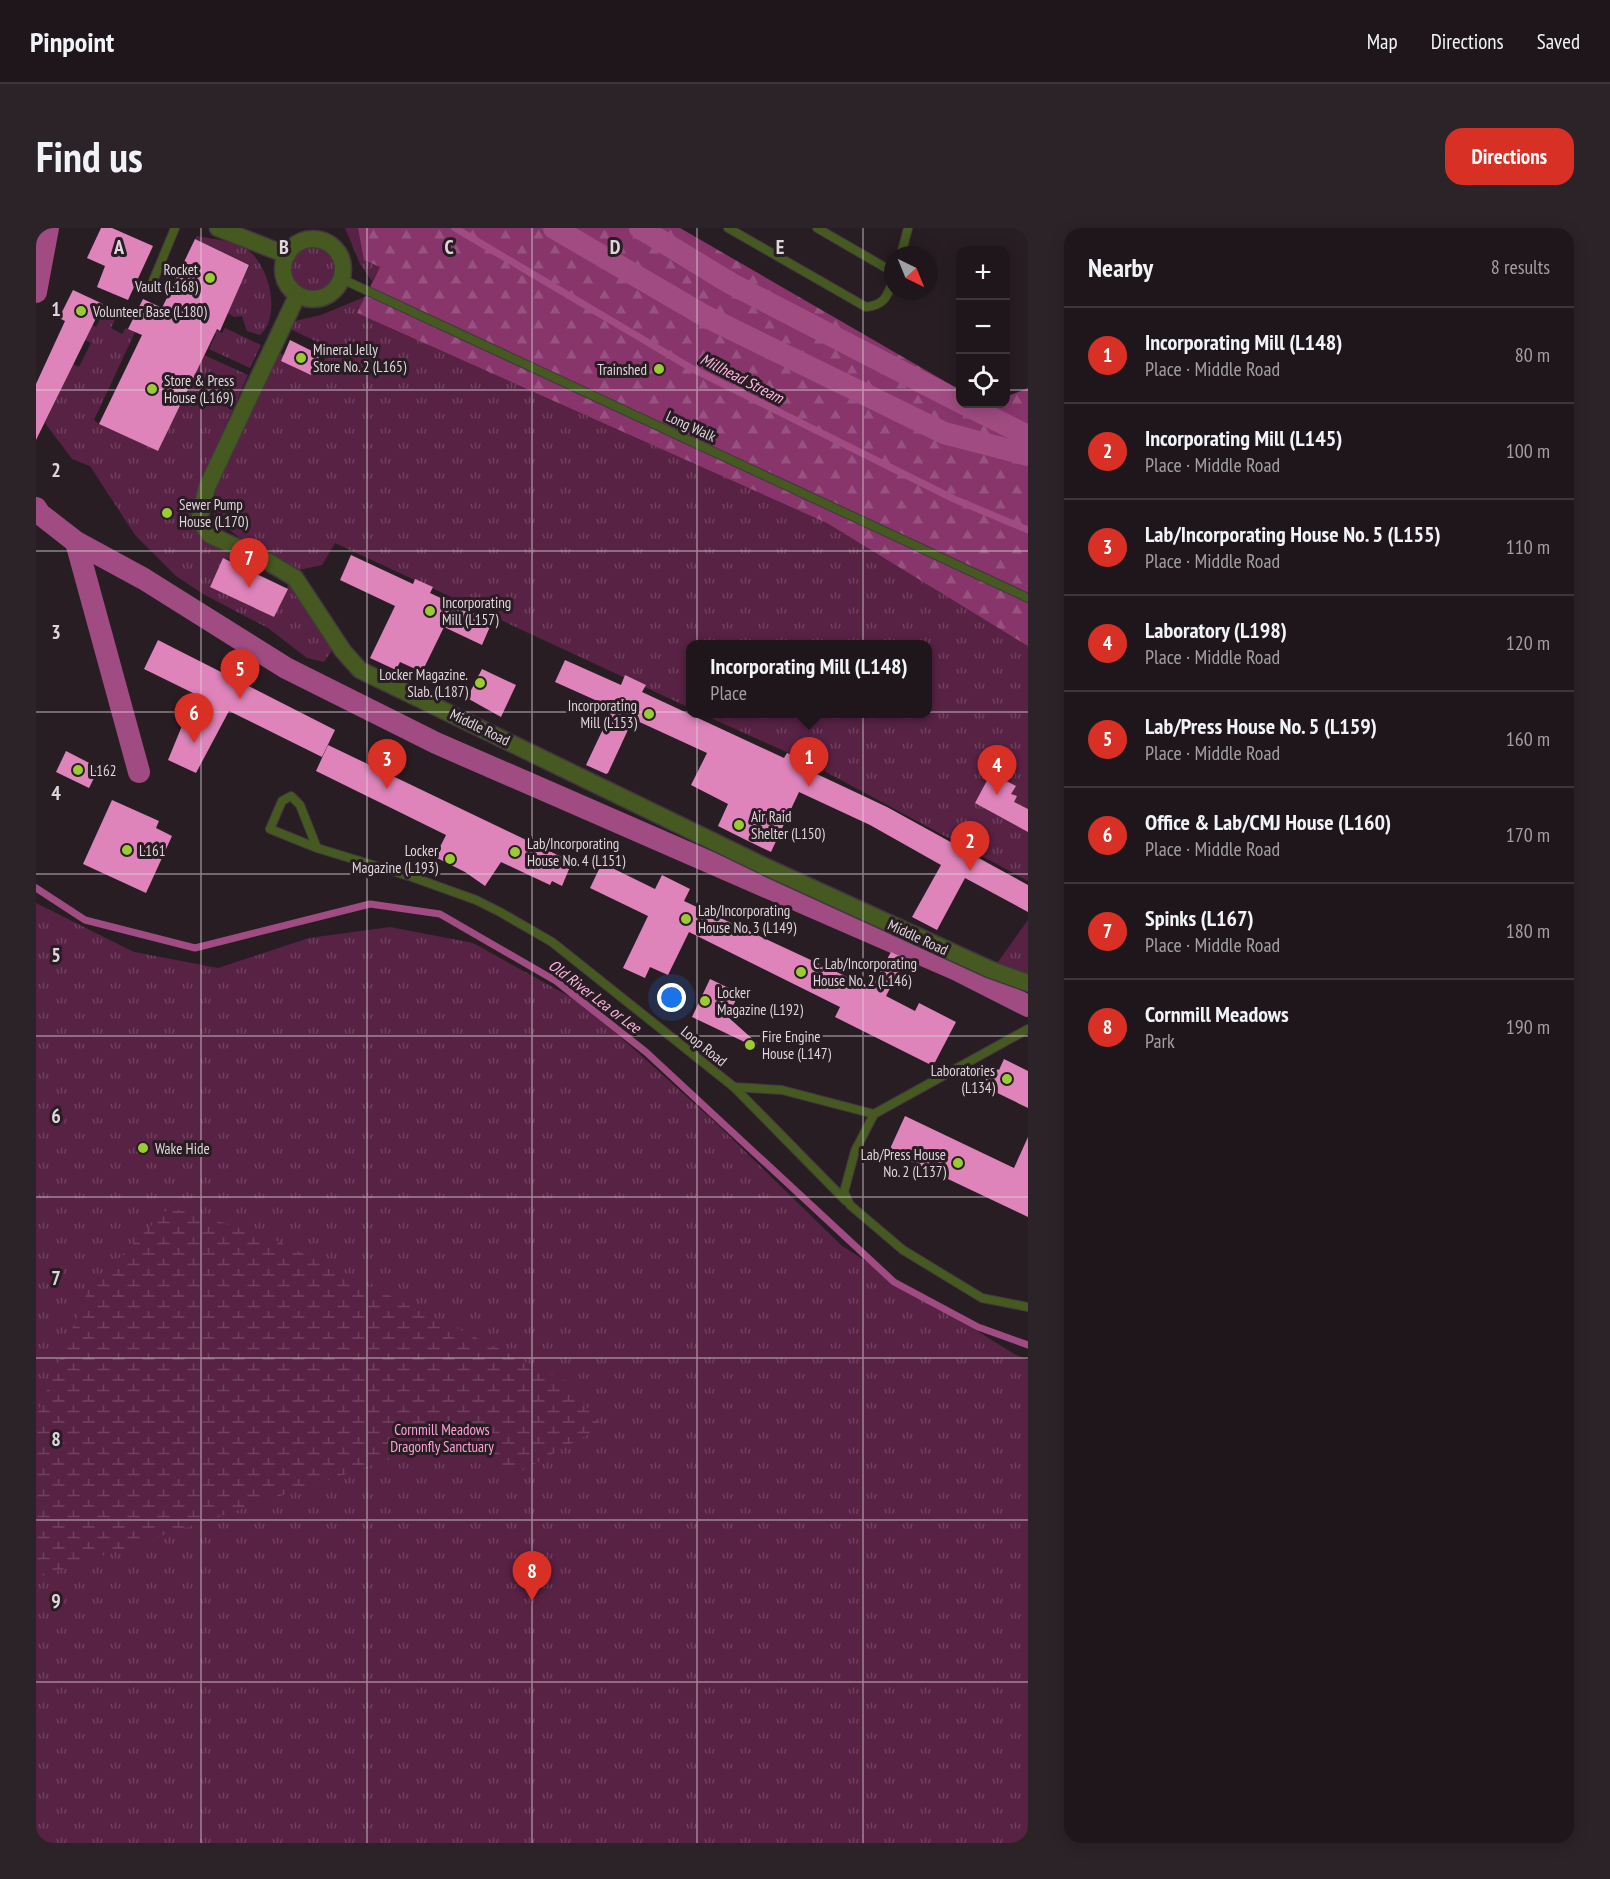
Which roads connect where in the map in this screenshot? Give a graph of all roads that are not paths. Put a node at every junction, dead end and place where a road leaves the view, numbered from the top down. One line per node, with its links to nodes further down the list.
1 (176, 228): 11 (lane)
2 (218, 228): 8 (street)
3 (728, 228): 13 (lane)
4 (817, 228): 9 (lane)
5 (908, 228): 7 (lane)
6 (332, 235): 8 (street); 10 (street)
7 (903, 246)
8 (287, 255): 12 (street)
9 (884, 267)
10 (342, 279): 12 (street); 14 (lane, Long Walk)
11 (152, 286)
12 (297, 296): 16 (street, Middle Road)
13 (884, 300)
14 (1028, 598)
15 (317, 848): 15 (lane, Loop Road); 18 (lane, Loop Road)
16 (1028, 983)
17 (1026, 1030): 19 (lane)
18 (734, 1087): 19 (lane, Loop Road); 20 (lane)
19 (874, 1114): 20 (lane)
20 (850, 1205): 21 (lane)
21 (1028, 1307)

